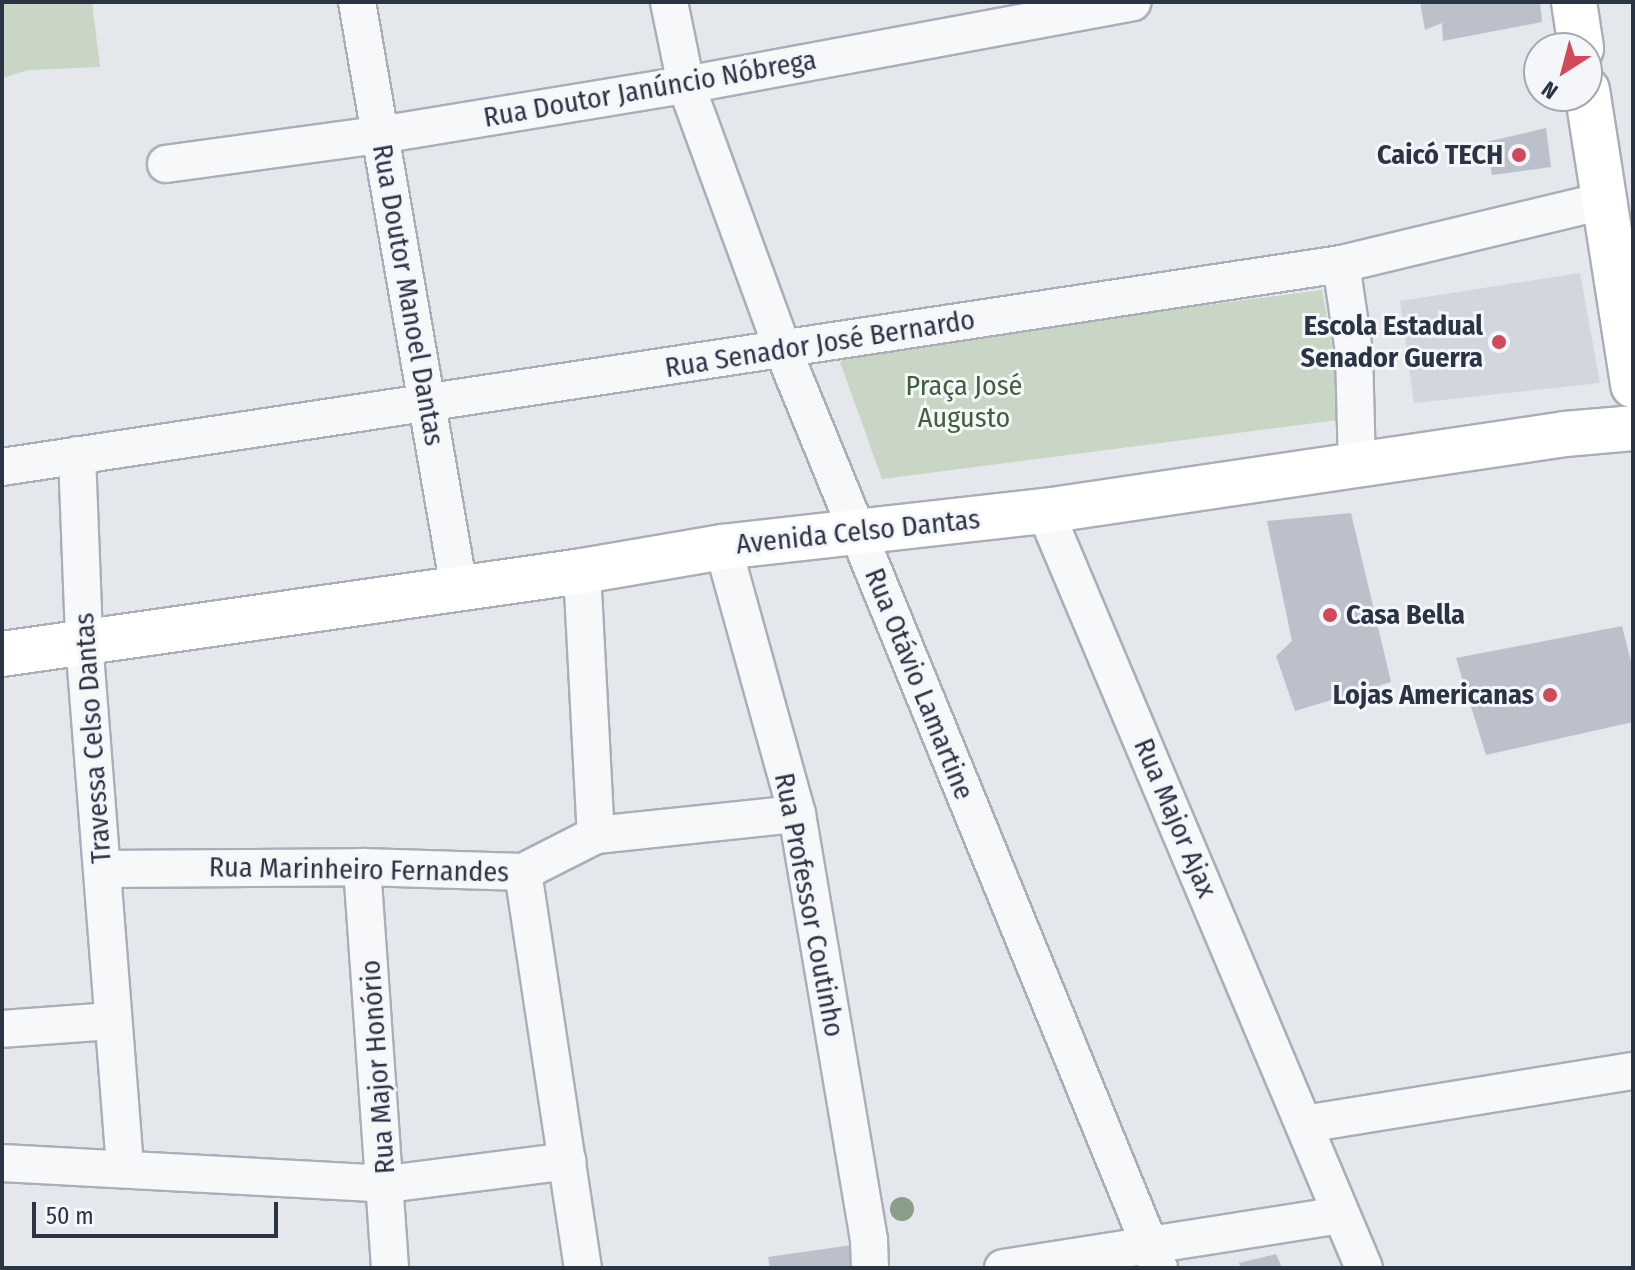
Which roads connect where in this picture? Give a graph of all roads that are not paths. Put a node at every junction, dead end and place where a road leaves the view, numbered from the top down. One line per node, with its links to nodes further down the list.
1 (357, 2): 8 (street, Rua Doutor Manoel Dantas)
2 (669, 2): 6 (street, Rua Otávio Lamartine)
3 (1124, 2): 6 (street, Rua Doutor Janúncio Nóbrega)
4 (1574, 2): 5 (main road)
5 (1579, 32)
6 (686, 85): 8 (street, Rua Doutor Janúncio Nóbrega); 12 (street, Rua Otávio Lamartine)
7 (1593, 112): 10 (main road)
8 (379, 135): 9 (street, Rua Doutor Janúncio Nóbrega); 14 (street, Rua Doutor Manoel Dantas)
9 (166, 164)
10 (1618, 198): 11 (street, Rua Senador José Bernardo); 13 (main road)
11 (1341, 264): 12 (street, Rua Senador José Bernardo); 17 (street)
12 (783, 350): 14 (street, Rua Senador José Bernardo); 20 (street, Rua Otávio Lamartine)
13 (1633, 385)
14 (428, 405): 16 (street, Rua Senador José Bernardo); 23 (street, Rua Doutor Manoel Dantas)
15 (1633, 428): 17 (main road, Avenida Celso Dantas)
16 (77, 455): 18 (street, Rua Senador José Bernardo); 24 (street, Travessa Celso Dantas)
17 (1357, 465): 19 (main road, Avenida Celso Dantas)
18 (2, 467)
19 (1045, 511): 20 (main road, Avenida Celso Dantas); 34 (street, Rua Major Ajax)
20 (857, 531): 21 (main road, Avenida Celso Dantas); 40 (street, Rua Otávio Lamartine)
21 (723, 547): 22 (main road, Avenida Celso Dantas); 26 (street, Rua Professor Coutinho)
22 (582, 571): 23 (main road, Avenida Celso Dantas); 27 (street)
23 (459, 588): 24 (main road, Avenida Celso Dantas)
24 (84, 641): 25 (main road, Avenida Celso Dantas); 29 (street, Travessa Celso Dantas)
25 (2, 654)
26 (797, 814): 27 (street, Rua Marinheiro Fernandes); 43 (street, Rua Professor Coutinho)
27 (596, 835): 30 (street, Rua Marinheiro Fernandes)
28 (362, 867): 29 (street, Rua Marinheiro Fernandes); 30 (street, Rua Marinheiro Fernandes); 38 (street, Rua Major Honório)
29 (103, 869): 31 (street, Travessa Celso Dantas)
30 (523, 872): 35 (street)
31 (111, 1021): 32 (street); 37 (street, Travessa Celso Dantas)
32 (2, 1029)
33 (1633, 1071): 34 (street)
34 (1305, 1124): 39 (street, Rua Major Ajax)
35 (568, 1161): 38 (street); 42 (street)
36 (2, 1163): 37 (street)
37 (125, 1167): 38 (street)
38 (387, 1184): 41 (street, Rua Major Honório)
39 (1341, 1215): 40 (street); 45 (street, Rua Major Ajax)
40 (1152, 1256): 44 (street)
41 (390, 1268)
42 (583, 1268)
43 (870, 1268)
44 (1003, 1268)
45 (1364, 1268)

